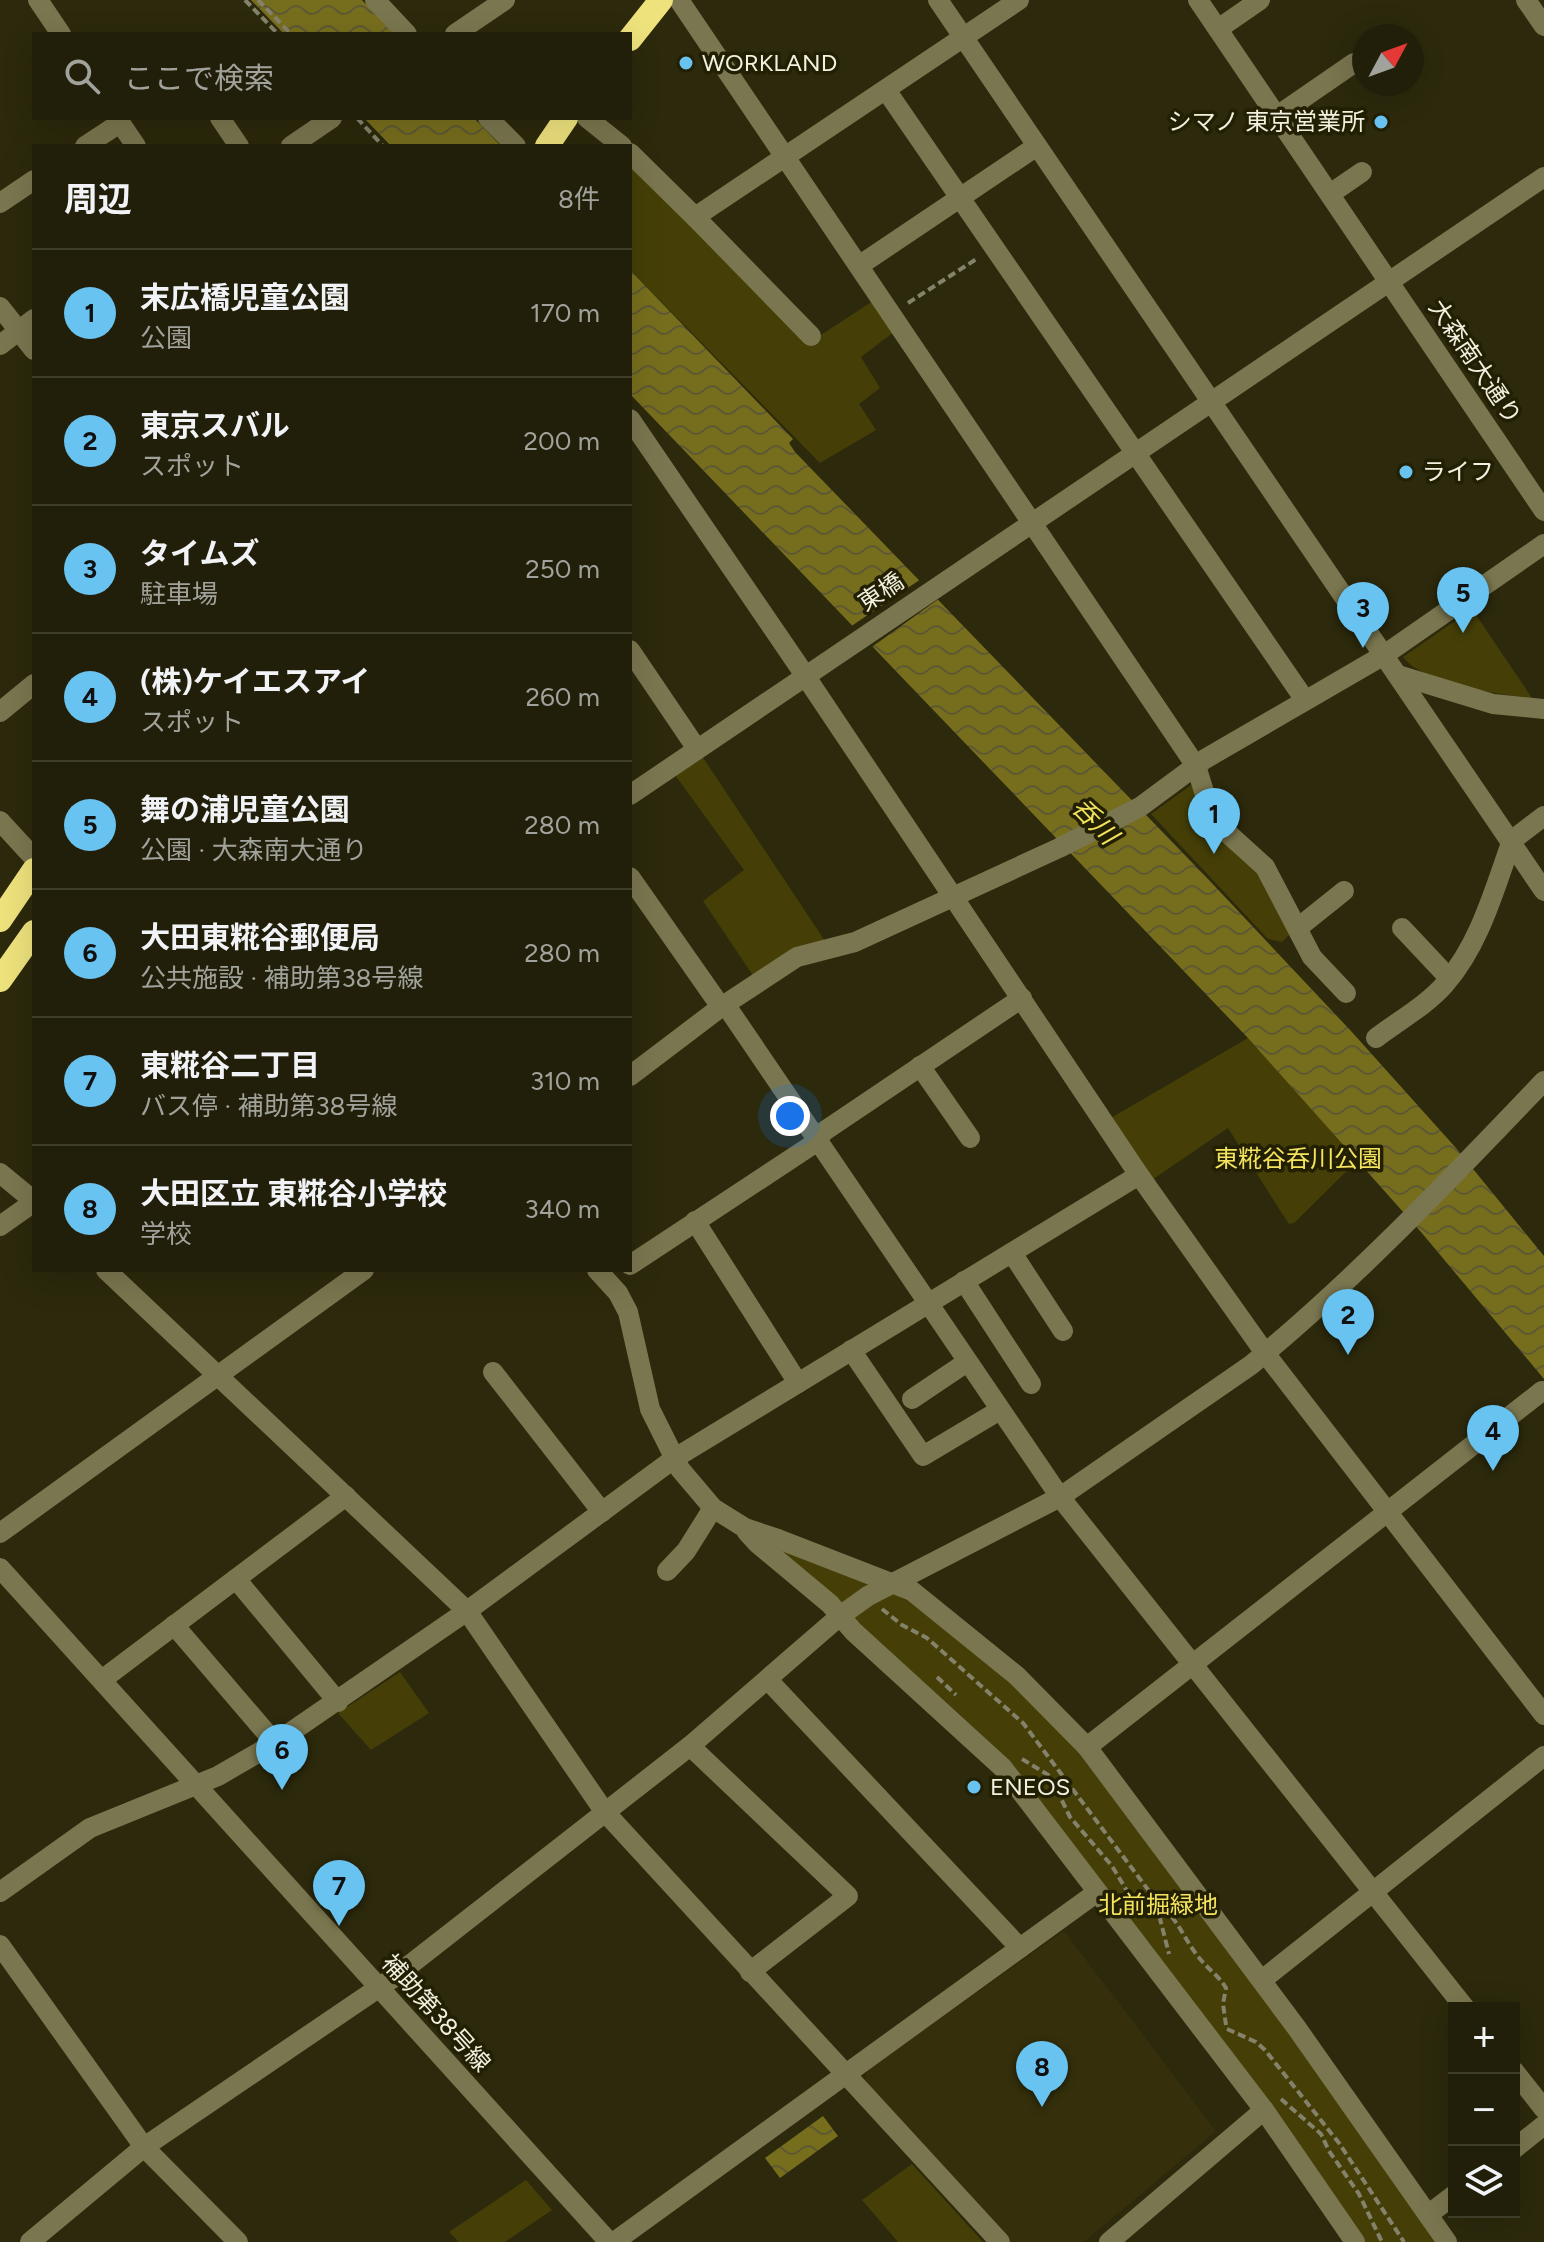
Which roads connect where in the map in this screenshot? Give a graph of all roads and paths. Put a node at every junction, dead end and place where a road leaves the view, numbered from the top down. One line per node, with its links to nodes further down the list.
1 (38, 0): 15 (street)
2 (245, 0): 16 (path)
3 (258, 0): 17 (path)
4 (375, 0): 18 (street)
5 (661, 0): 20 (highway)
6 (679, 0): 42 (street)
7 (938, 0): 21 (street)
8 (1019, 0): 21 (street)
9 (1198, 0): 14 (street, 大森南大通り)
10 (1260, 0): 14 (street)
11 (1526, 0): 13 (street)
12 (499, 2): 19 (street)
13 (1544, 26)
14 (1218, 29): 24 (street, 大森南大通り)
15 (60, 32)
16 (276, 32)
17 (289, 32)
18 (405, 32)
19 (458, 32)
20 (632, 36)
21 (963, 37): 23 (street); 40 (street)
22 (1352, 64): 24 (street)
23 (886, 90): 42 (street); 47 (street)
24 (1277, 116): 46 (street, 大森南大通り)
25 (118, 120): 32 (street); 33 (street)
26 (221, 120): 34 (street)
27 (329, 120): 35 (street)
28 (359, 120): 36 (path)
29 (490, 120): 37 (street)
30 (565, 120): 38 (highway)
31 (590, 120): 39 (street)
32 (88, 144)
33 (135, 144)
34 (238, 144)
35 (294, 144)
36 (381, 144)
37 (514, 144)
38 (548, 144)
39 (620, 144)
40 (1037, 146): 47 (street); 59 (street)
41 (632, 155): 49 (street)
42 (785, 157): 49 (street); 51 (street)
43 (1362, 172): 46 (street)
44 (1544, 177): 52 (street, 東橋)
45 (32, 181): 48 (street)
46 (1330, 194): 52 (street, 大森南大通り)
47 (960, 198): 50 (street); 51 (street)
48 (0, 203)
49 (695, 217): 56 (street)
50 (995, 247): 54 (path); 61 (street)
51 (860, 265): 54 (street)
52 (1389, 281): 59 (street, 東橋); 62 (street, 大森南大通り)
53 (0, 307): 55 (street)
54 (893, 313): 63 (street)
55 (26, 324): 57 (street); 58 (street)
56 (811, 336)
57 (32, 344)
58 (0, 345)
59 (1212, 402): 61 (street, 東橋); 66 (street)
60 (632, 422): 67 (street)
61 (1136, 453): 63 (street, 東橋); 70 (street)
62 (1544, 511)
63 (1033, 523): 67 (street, 東橋); 74 (street)
64 (1544, 544): 66 (street)
65 (632, 653): 73 (street)
66 (1384, 655): 68 (street); 70 (street)
67 (804, 675): 73 (street, 東橋); 84 (street)
68 (1398, 675): 71 (street); 78 (street)
69 (32, 686): 72 (street)
70 (1305, 700): 74 (street)
71 (1544, 709)
72 (0, 712)
73 (697, 749): 75 (street, 東橋)
74 (1196, 766): 84 (street); 86 (street)
75 (632, 794)
76 (1544, 816): 78 (street)
77 (0, 821): 79 (street)
78 (1511, 843): 83 (street); 89 (street)
79 (32, 856)
80 (32, 873): 85 (highway)
81 (632, 880): 93 (street)
82 (1344, 891): 86 (street)
83 (1544, 891)
84 (954, 897): 92 (street); 93 (street)
85 (0, 920)
86 (1299, 927): 91 (street)
87 (1402, 928): 89 (street)
88 (32, 935): 90 (highway)
89 (1449, 978): 94 (street)
90 (0, 980)
91 (1346, 993)
92 (1022, 998): 95 (street); 101 (street)
93 (723, 1006): 96 (street); 99 (street)
94 (1376, 1038)
95 (920, 1066): 98 (street); 99 (street)
96 (632, 1074)
97 (1544, 1081): 115 (street)
98 (970, 1138)
99 (818, 1141): 104 (street); 112 (street)
100 (0, 1173): 102 (street)
101 (1139, 1175): 106 (street); 115 (street)
102 (32, 1200)
103 (32, 1203): 105 (street)
104 (695, 1221): 107 (street); 119 (street)
105 (0, 1226)
106 (1012, 1253): 111 (street); 113 (street)
107 (632, 1264)
108 (108, 1272): 118 (street)
109 (361, 1272): 118 (street)
110 (609, 1273): 124 (street)
111 (964, 1281): 112 (street); 120 (street)
112 (928, 1303): 114 (street); 116 (street)
113 (1063, 1331)
114 (851, 1350): 119 (street); 123 (street)
115 (1265, 1353): 126 (street); 129 (street)
116 (967, 1362): 122 (street); 123 (street)
117 (493, 1372): 128 (street)
118 (216, 1375): 125 (street); 131 (street)
119 (798, 1383): 124 (street)
120 (1031, 1384)
121 (1542, 1391): 129 (street)
122 (912, 1399)
123 (1000, 1410): 126 (street)
124 (675, 1458): 127 (street); 128 (street)
125 (346, 1496): 134 (street); 137 (street)
126 (1060, 1497): 135 (street); 140 (street)
127 (713, 1508): 130 (street); 133 (street)
128 (602, 1512): 137 (street)
129 (1387, 1514): 140 (street); 146 (street)
130 (745, 1528): 135 (street); 138 (street)
131 (0, 1533)
132 (0, 1568): 142 (street, 補助第38号線)
133 (667, 1571)
134 (236, 1579): 139 (street); 145 (street)
135 (894, 1584): 136 (street); 149 (street)
136 (868, 1596): 138 (street); 157 (path)
137 (467, 1611): 145 (street); 153 (street)
138 (840, 1616): 143 (street); 156 (street)
139 (174, 1625): 142 (street); 147 (street)
140 (1191, 1664): 149 (street); 155 (street)
141 (937, 1677): 144 (path)
142 (103, 1679): 152 (street, 補助第38号線)
143 (768, 1680): 148 (street); 159 (street)
144 (958, 1698)
145 (338, 1702): 147 (street)
146 (1544, 1715)
147 (275, 1743): 152 (street)
148 (690, 1746): 153 (street); 161 (street)
149 (1087, 1747): 162 (street)
150 (1013, 1754): 157 (path)
151 (1544, 1756): 155 (street)
152 (197, 1784): 154 (street); 163 (street, 補助第38号線)
153 (604, 1811): 161 (street); 163 (street)
154 (0, 1892)
155 (1374, 1892): 162 (street); 164 (street)
156 (1096, 1893): 159 (street); 170 (street)
157 (1155, 1903): 160 (path); 166 (path)
158 (0, 1945): 174 (street)
159 (1020, 1948): 169 (street)
160 (1172, 1964)
161 (750, 1972): 169 (street)
162 (1262, 1980): 176 (street)
163 (379, 1988): 174 (street); 179 (street, 補助第38号線)
164 (1460, 2002)
165 (1217, 2023): 166 (path)
166 (1230, 2030): 167 (path); 184 (path)
167 (1240, 2045)
168 (1516, 2074): 171 (street)
169 (846, 2076): 179 (street); 180 (street)
170 (1269, 2102): 181 (street); 182 (street); 183 (path)
171 (1544, 2109)
172 (1544, 2125): 173 (street)
173 (1518, 2146)
174 (144, 2147): 177 (street); 178 (street)
175 (1448, 2200): 176 (street)
176 (1429, 2214): 185 (street)
177 (30, 2242)
178 (238, 2242)
179 (612, 2242)
180 (1000, 2242)
181 (1109, 2242)
182 (1355, 2242)
183 (1382, 2242)
184 (1404, 2242)
185 (1447, 2242)

